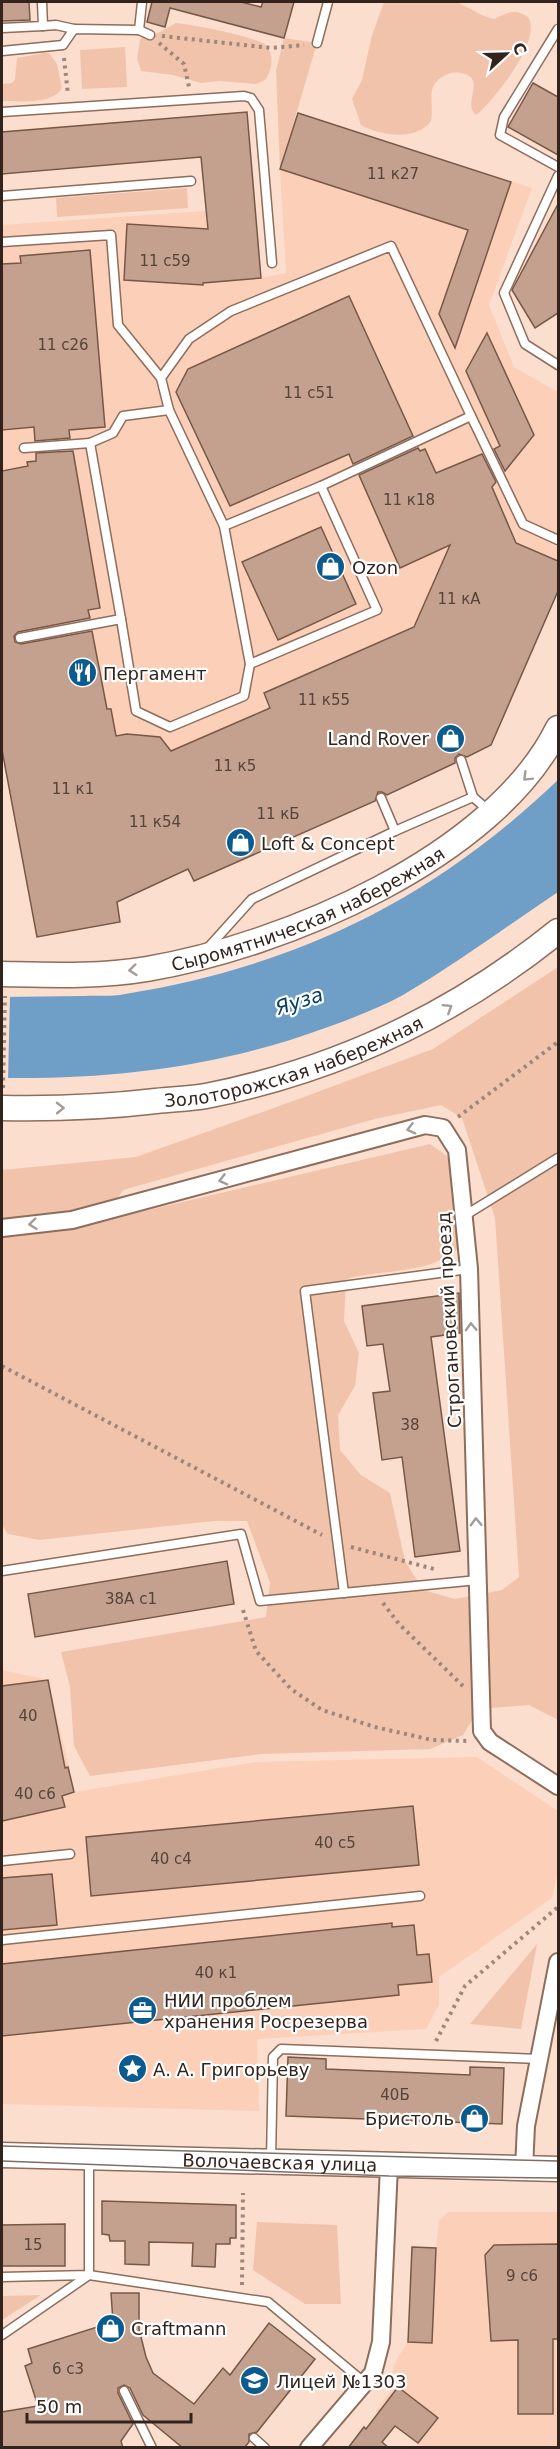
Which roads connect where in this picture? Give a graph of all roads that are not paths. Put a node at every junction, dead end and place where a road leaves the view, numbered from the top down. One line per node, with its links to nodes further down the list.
1 (42, 2): 4 (lane)
2 (142, 2): 8 (lane)
3 (328, 2): 11 (lane)
4 (43, 26): 5 (lane); 6 (lane)
5 (2, 28)
6 (74, 29): 8 (lane); 12 (lane)
7 (558, 29): 10 (lane)
8 (139, 30): 9 (lane)
9 (150, 35)
10 (556, 41): 14 (lane)
11 (316, 43)
12 (2, 51)
13 (2, 112): 19 (lane)
14 (558, 167)
15 (558, 176): 20 (lane)
16 (191, 181): 17 (lane)
17 (2, 196)
18 (2, 242): 21 (lane)
19 (272, 263)
20 (558, 365)
21 (161, 378): 22 (lane); 23 (lane)
22 (168, 410): 24 (lane); 27 (lane)
23 (471, 416): 26 (lane); 28 (lane)
24 (90, 443): 25 (lane); 29 (lane)
25 (24, 448)
26 (321, 486): 27 (lane); 31 (lane)
27 (224, 526): 31 (lane)
28 (558, 540)
29 (121, 619): 30 (lane); 31 (lane)
30 (20, 638)
31 (250, 664)
32 (558, 728): 36 (main road, Сыромятническая набережная, one-way to 36)
33 (461, 760): 34 (lane)
34 (473, 797): 36 (lane); 37 (lane)
35 (381, 798): 37 (lane)
36 (491, 813): 39 (main road, Сыромятническая набережная)
37 (395, 831): 39 (lane)
38 (558, 931): 41 (main road, Золоторожская набережная, one-way to 38)
39 (198, 958): 40 (main road, Сыромятническая набережная, one-way to 40)
40 (2, 970)
41 (2, 1108)
42 (558, 1158): 43 (lane)
43 (464, 1216): 44 (street, Строгановский проезд, one-way to 44); 45 (street, Строгановский проезд)
44 (2, 1228)
45 (469, 1269): 47 (street, Строгановский проезд, one-way to 45); 48 (lane)
46 (2, 1571): 48 (lane)
47 (478, 1581): 48 (lane); 49 (street, Строгановский проезд)
48 (344, 1593)
49 (558, 1786)
50 (69, 1854): 51 (lane)
51 (2, 1861)
52 (420, 1896): 53 (lane)
53 (2, 1940)
54 (558, 1962): 55 (street)
55 (539, 2059): 58 (lane); 60 (street)
56 (2, 2155): 57 (main road, Волочаевская улица)
57 (89, 2157): 58 (main road, Волочаевская улица); 62 (lane)
58 (271, 2163): 59 (main road, Волочаевская улица)
59 (389, 2166): 60 (main road, Волочаевская улица); 65 (street)
60 (524, 2168): 61 (main road, Волочаевская улица)
61 (558, 2169)
62 (89, 2275): 63 (lane); 64 (lane); 65 (lane)
63 (2, 2277)
64 (2, 2335)
65 (365, 2383): 70 (street)
66 (124, 2391): 68 (lane)
67 (254, 2438): 69 (lane)
68 (152, 2448)
69 (265, 2448)
70 (309, 2448)

